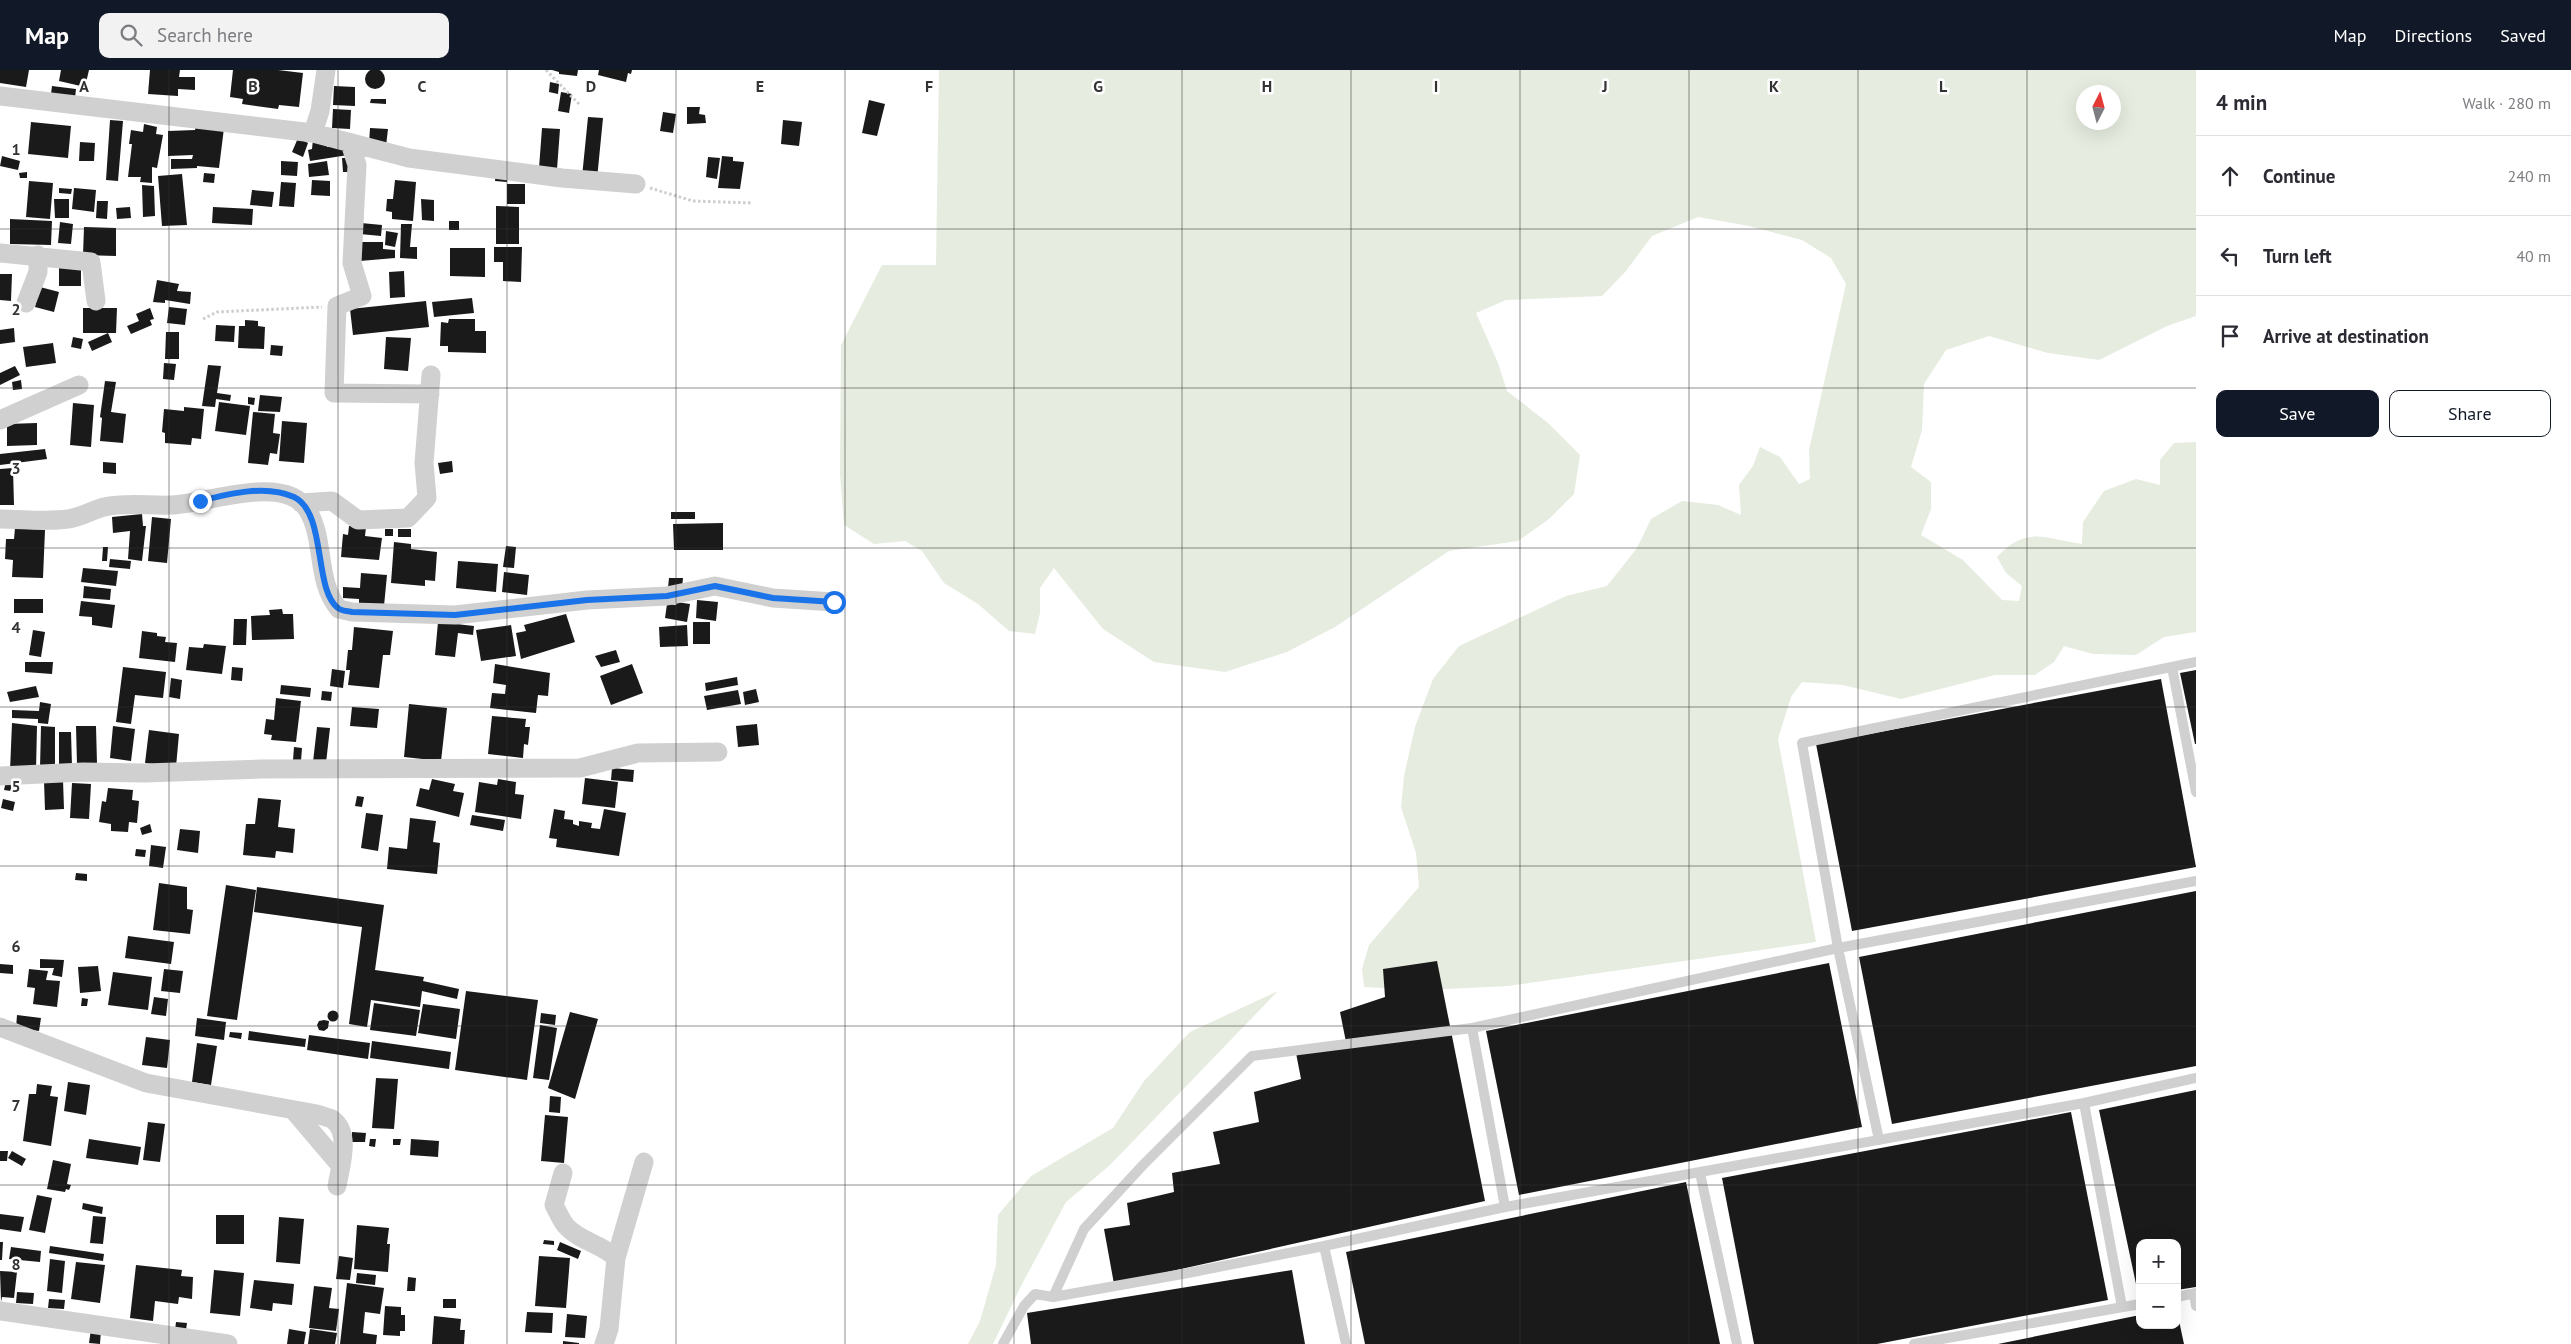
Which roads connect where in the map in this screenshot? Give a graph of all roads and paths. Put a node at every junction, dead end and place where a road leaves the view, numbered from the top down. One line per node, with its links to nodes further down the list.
1 (326, 70): 5 (street)
2 (546, 70): 4 (path)
3 (0, 96): 5 (street)
4 (579, 104)
5 (313, 133): 6 (street)
6 (350, 143): 7 (street); 13 (street)
7 (636, 184): 8 (path)
8 (752, 203)
9 (0, 253): 10 (street)
10 (38, 255): 11 (street); 12 (street)
11 (96, 300)
12 (26, 303)
13 (337, 306): 14 (path); 17 (street)
14 (203, 319)
15 (431, 375): 17 (street)
16 (79, 385): 18 (street)
17 (430, 394): 19 (street)
18 (0, 420)
19 (301, 503): 20 (street); 21 (street)
20 (0, 519)
21 (834, 602)
22 (2196, 662): 23 (lane)
23 (2172, 667): 26 (lane); 28 (lane)
24 (718, 752): 25 (street)
25 (0, 776)
26 (2196, 792)
27 (2196, 880): 28 (lane)
28 (1838, 948): 30 (lane); 33 (lane)
29 (0, 1027): 37 (street)
30 (1472, 1028): 38 (lane); 43 (lane)
31 (2196, 1078): 32 (lane)
32 (2084, 1102): 33 (lane); 46 (lane)
33 (1879, 1140): 36 (lane)
34 (644, 1162): 40 (street)
35 (563, 1173): 40 (street)
36 (1700, 1173): 38 (lane); 52 (lane)
37 (337, 1186)
38 (1506, 1207): 39 (lane)
39 (1324, 1246): 43 (lane); 51 (lane)
40 (616, 1258): 49 (street)
41 (2195, 1294): 42 (lane); 45 (lane)
42 (2181, 1296)
43 (1053, 1297): 50 (lane)
44 (2136, 1305): 46 (lane)
45 (2196, 1306)
46 (2122, 1307): 53 (lane)
47 (0, 1311): 48 (street)
48 (228, 1344)
49 (604, 1344)
50 (1003, 1344)
51 (1346, 1344)
52 (1737, 1344)
53 (1914, 1344)

